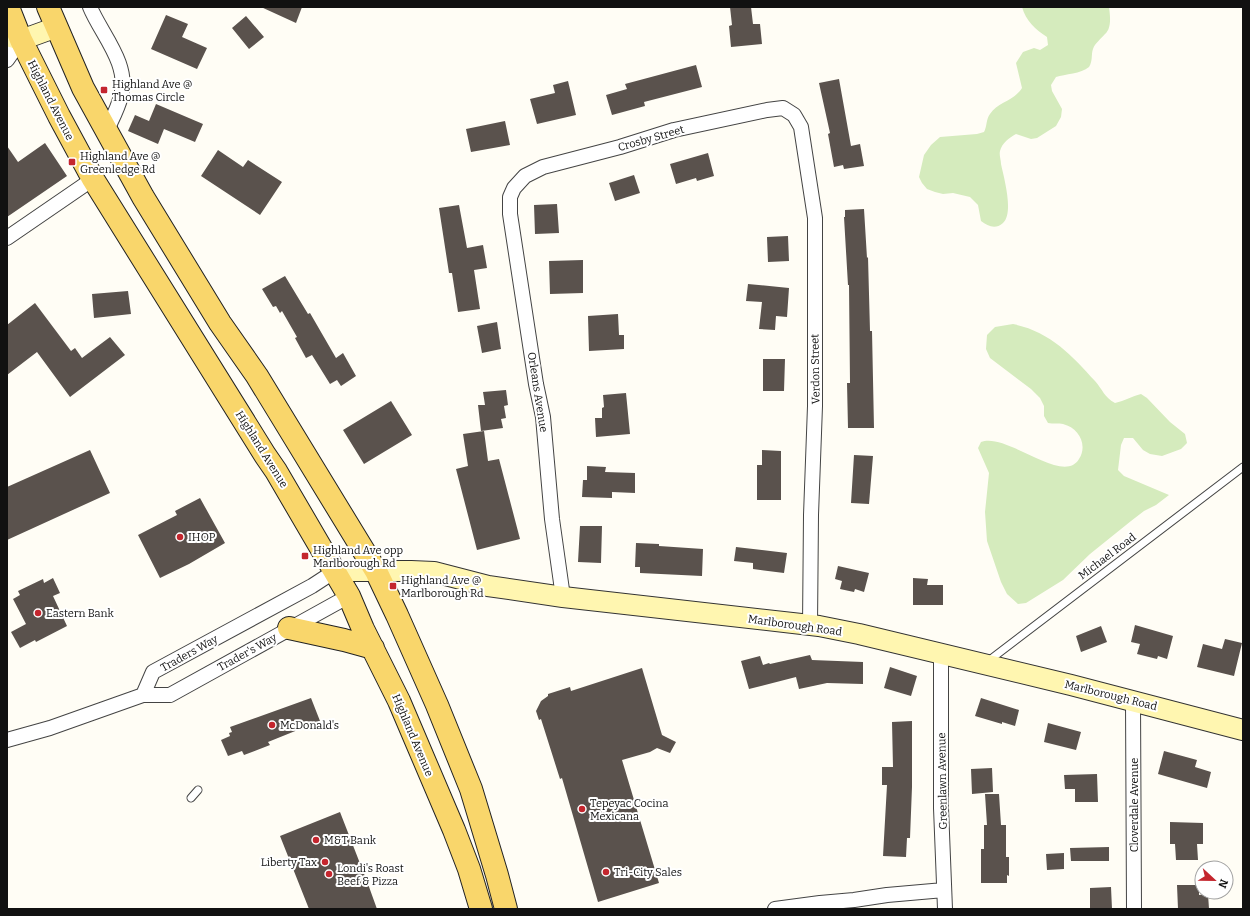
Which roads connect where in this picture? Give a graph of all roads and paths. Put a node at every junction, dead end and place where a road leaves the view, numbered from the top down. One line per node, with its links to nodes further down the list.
1 (8, 7): 5 (main road, Highland Avenue)
2 (48, 7): 4 (main road)
3 (90, 7): 8 (street)
4 (57, 27): 5 (street); 8 (main road)
5 (14, 38): 6 (street); 9 (main road, Highland Avenue)
6 (7, 60)
7 (794, 115): 10 (street, Crosby Street); 17 (street, Verdon Street)
8 (107, 130): 14 (main road)
9 (93, 179): 11 (street); 13 (main road, Highland Avenue)
10 (514, 188): 16 (street, Orleans Avenue)
11 (7, 238)
12 (1243, 467): 21 (lane, Michael Road)
13 (335, 571): 14 (street); 15 (main road, Highland Avenue); 22 (street, Traders Way)
14 (376, 571): 15 (street); 16 (street, Marlborough Road); 30 (main road)
15 (349, 596): 18 (street, Trader's Way); 19 (main road, Highland Avenue)
16 (562, 597): 17 (street, Marlborough Road)
17 (810, 625): 20 (street, Marlborough Road)
18 (289, 628): 19 (main road); 22 (street, Trader's Way)
19 (373, 648): 29 (main road, Highland Avenue)
20 (941, 653): 21 (street, Marlborough Road); 28 (street, Greenlawn Avenue)
21 (985, 664): 23 (street, Marlborough Road)
22 (143, 695): 25 (street)
23 (1133, 701): 24 (street, Marlborough Road); 33 (street, Cloverdale Avenue)
24 (1243, 730)
25 (7, 740)
26 (198, 790): 27 (lane)
27 (191, 798)
28 (944, 890): 31 (street); 32 (street, Greenlawn Avenue)
29 (481, 909)
30 (506, 909)
31 (775, 909)
32 (945, 909)
33 (1134, 909)

